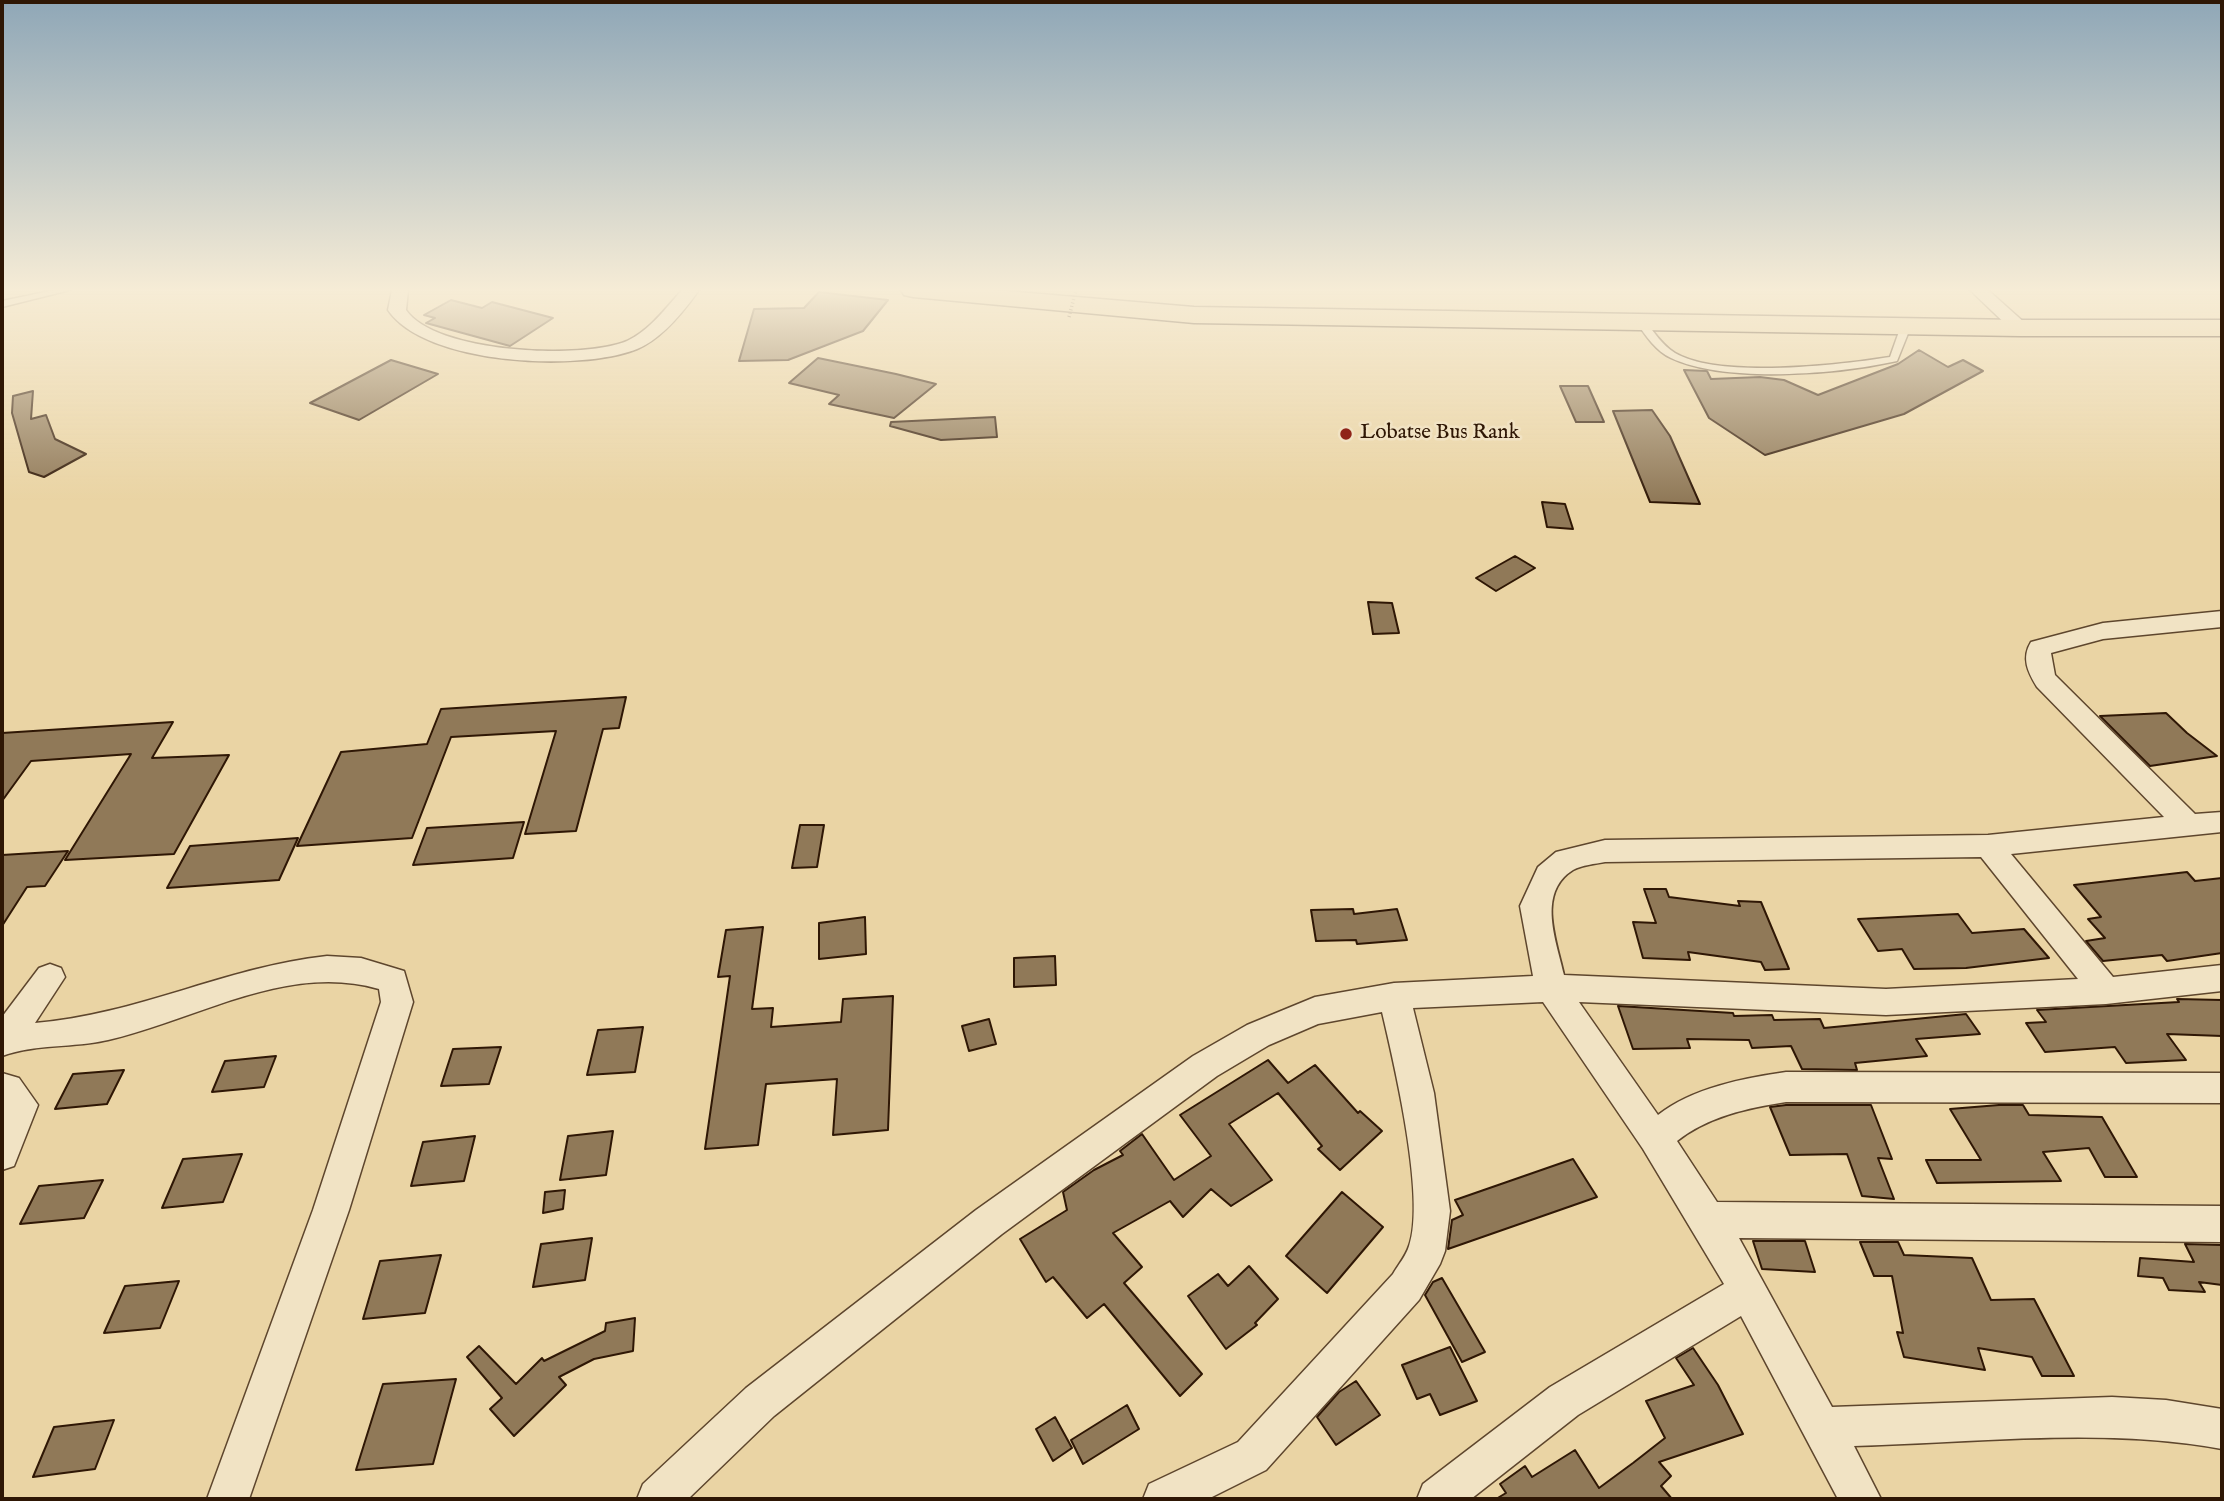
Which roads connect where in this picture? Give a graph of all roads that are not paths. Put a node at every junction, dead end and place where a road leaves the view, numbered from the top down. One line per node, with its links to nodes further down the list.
1 (1690, 360): 2 (lane)
2 (1889, 360)
3 (2222, 619): 5 (street)
4 (2222, 822): 5 (street)
5 (2191, 827): 6 (street)
6 (1988, 846): 9 (street); 10 (street)
7 (50, 977): 12 (street)
8 (2222, 978): 10 (street)
9 (1551, 988): 10 (street); 11 (street); 15 (street)
10 (2106, 991)
11 (1394, 996): 24 (street); 25 (street)
12 (3, 1040): 23 (street)
13 (2, 1088): 16 (street)
14 (2222, 1088): 15 (street)
15 (1655, 1138): 17 (street)
16 (2, 1154)
17 (1707, 1220): 18 (street); 19 (street)
18 (2222, 1224)
19 (1747, 1291): 20 (street); 26 (street)
20 (1819, 1427): 21 (street); 22 (street)
21 (2222, 1429)
22 (1856, 1497)
23 (228, 1499)
24 (658, 1499)
25 (1164, 1499)
26 (1438, 1499)

